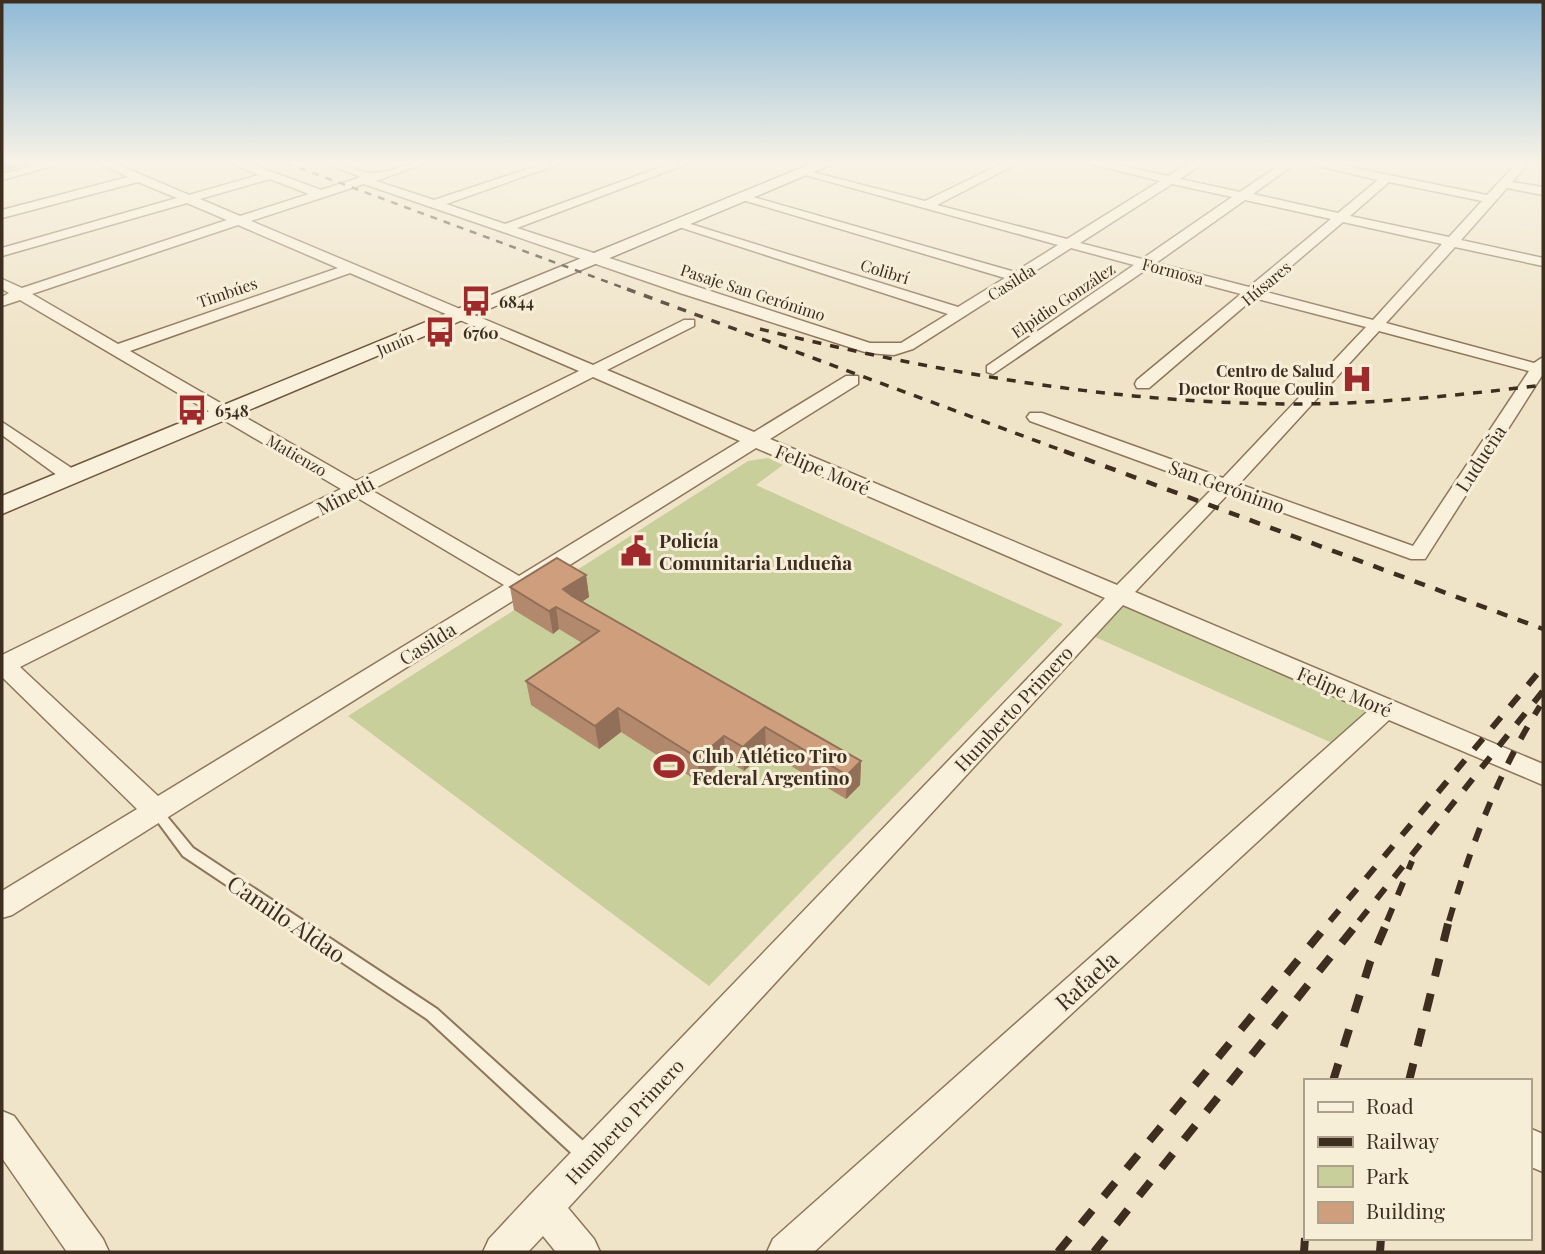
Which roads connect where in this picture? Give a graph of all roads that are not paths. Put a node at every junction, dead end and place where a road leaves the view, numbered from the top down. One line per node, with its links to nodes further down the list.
1 (109, 222): 18 (street)
2 (239, 222): 26 (street)
3 (242, 222): 22 (street, Felipe Moré)
4 (487, 222): 15 (street, Pasaje San Gerónimo)
5 (524, 222): 15 (street)
6 (686, 222): 14 (main road, Junín)
7 (824, 222): 23 (street)
8 (988, 222): 17 (street, Formosa)
9 (1106, 222): 17 (street, Casilda)
10 (1208, 222): 21 (street, Elpidio González)
11 (1338, 222): 25 (street, Húsares)
12 (1358, 222): 16 (street)
13 (1469, 222): 16 (street, Humberto Primero)
14 (678, 225): 19 (main road, Junín); 28 (street, Colibrí)
15 (506, 228): 19 (street, Pasaje San Gerónimo)
16 (1451, 242): 20 (street); 31 (street, Humberto Primero)
17 (1071, 244): 21 (street, Formosa); 23 (street, Casilda)
18 (2, 252)
19 (598, 259): 29 (main road, Junín); 33 (street, Pasaje San Gerónimo)
20 (1543, 262)
21 (1147, 264): 25 (street, Formosa); 35 (street, Elpidio González)
22 (350, 268): 29 (street, Felipe Moré); 32 (street, Timbúes)
23 (1018, 277): 28 (street, Casilda)
24 (2, 283): 26 (street, Matienzo)
25 (1255, 293): 31 (street, Formosa); 38 (street, Húsares)
26 (21, 294): 27 (street); 32 (street, Matienzo)
27 (2, 302)
28 (961, 313): 33 (street, Casilda)
29 (461, 315): 36 (street, Felipe Moré); 39 (main road, Junín)
30 (689, 323): 36 (street, Minetti)
31 (1375, 324): 34 (street, Formosa); 44 (street, Humberto Primero)
32 (116, 350): 39 (street, Matienzo)
33 (894, 350)
34 (1541, 365): 47 (street, Ludueña)
35 (993, 369)
36 (593, 371): 42 (street, Felipe Moré); 45 (street, Minetti)
37 (852, 380): 42 (street, Casilda)
38 (1143, 384)
39 (226, 414): 43 (main road, Junín); 45 (street, Matienzo)
40 (1036, 417): 44 (street, San Gerónimo)
41 (2, 427): 43 (street)
42 (755, 440): 48 (street, Casilda); 49 (street, Felipe Moré)
43 (72, 477): 46 (main road, Junín)
44 (1226, 486): 47 (street, San Gerónimo); 49 (street, Humberto Primero)
45 (355, 490): 48 (street, Matienzo); 50 (street, Minetti)
46 (2, 506)
47 (1418, 555)
48 (520, 585): 53 (street, Casilda)
49 (1120, 595): 51 (street, Felipe Moré); 56 (street, Humberto Primero)
50 (3, 665): 53 (street, Camilo Aldao)
51 (1386, 708): 52 (street, Felipe Moré); 61 (street, Rafaela)
52 (1543, 775)
53 (156, 811): 54 (street, Casilda); 56 (lane, Camilo Aldao)
54 (2, 906)
55 (2, 1128): 58 (street)
56 (589, 1157): 57 (street, Humberto Primero)
57 (543, 1208): 59 (street, Humberto Primero); 60 (street)
58 (90, 1252)
59 (502, 1252)
60 (581, 1252)
61 (786, 1252)

